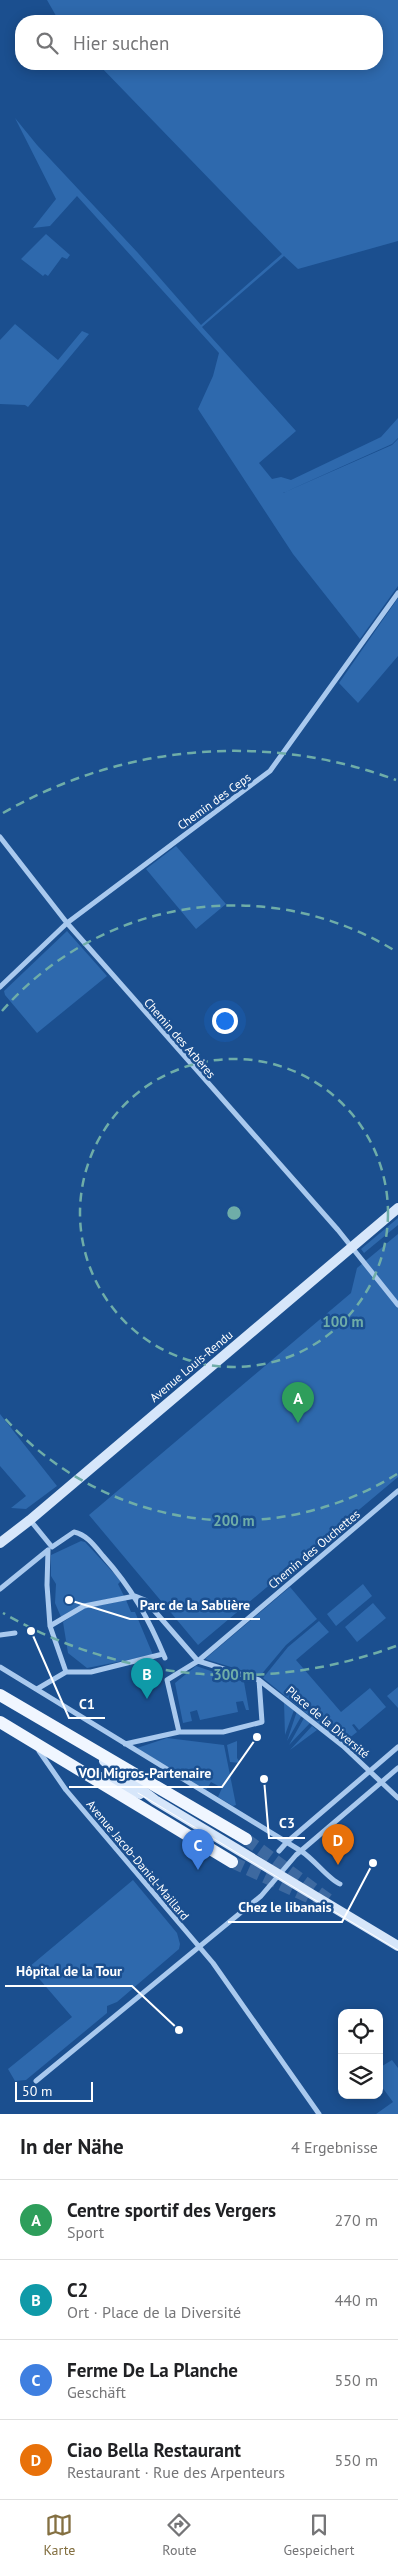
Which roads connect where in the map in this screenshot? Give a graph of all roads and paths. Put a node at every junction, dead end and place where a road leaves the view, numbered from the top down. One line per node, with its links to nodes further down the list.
1 (398, 593): 3 (street, Chemin des Ceps)
2 (0, 837): 3 (street, Chemin des Arbères)
3 (67, 923): 4 (street, Chemin des Ceps); 6 (street, Chemin des Arbères)
4 (0, 987)
5 (398, 1208): 6 (main road, Avenue Louis-Rendu)
6 (351, 1247): 7 (street, Chemin des Arbères); 9 (main road, Avenue Louis-Rendu)
7 (398, 1305)
8 (398, 1491): 17 (street, Chemin des Ouchettes)
9 (30, 1520): 10 (main road, Avenue Louis-Rendu); 11 (street)
10 (0, 1542)
11 (50, 1549): 12 (street); 13 (street); 14 (street)
12 (2, 1588)
13 (135, 1596): 14 (street); 17 (street); 19 (street)
14 (50, 1626): 19 (street)
15 (15, 1633): 16 (street)
16 (0, 1635)
17 (198, 1661): 20 (street, Place de la Diversité); 24 (street)
18 (0, 1667): 21 (street)
19 (66, 1672): 21 (street)
20 (259, 1680): 24 (street); 31 (street, Place de la Diversité)
21 (37, 1689): 27 (street)
22 (0, 1695): 26 (main road)
23 (0, 1722): 25 (main road)
24 (179, 1732): 27 (street)
25 (26, 1737): 29 (main road); 43 (street, Avenue Jacob-Daniel-Maillard)
26 (80, 1742): 34 (main road); 35 (main road)
27 (125, 1744): 36 (street)
28 (398, 1747): 31 (street)
29 (68, 1762): 34 (main road); 39 (main road)
30 (398, 1768): 32 (street)
31 (370, 1771): 32 (street, Place de la Diversité); 36 (street)
32 (381, 1783): 33 (street, Place de la Diversité); 37 (street)
33 (398, 1798)
34 (154, 1800): 40 (main road)
35 (246, 1839)
36 (287, 1842): 37 (street); 38 (street)
37 (301, 1851): 40 (street); 41 (street)
38 (279, 1852)
39 (232, 1862)
40 (280, 1875): 42 (main road); 43 (street)
41 (340, 1884)
42 (398, 1946)
43 (200, 1947): 44 (street); 45 (street, Avenue Jacob-Daniel-Maillard)
44 (36, 2082)
45 (319, 2114)

